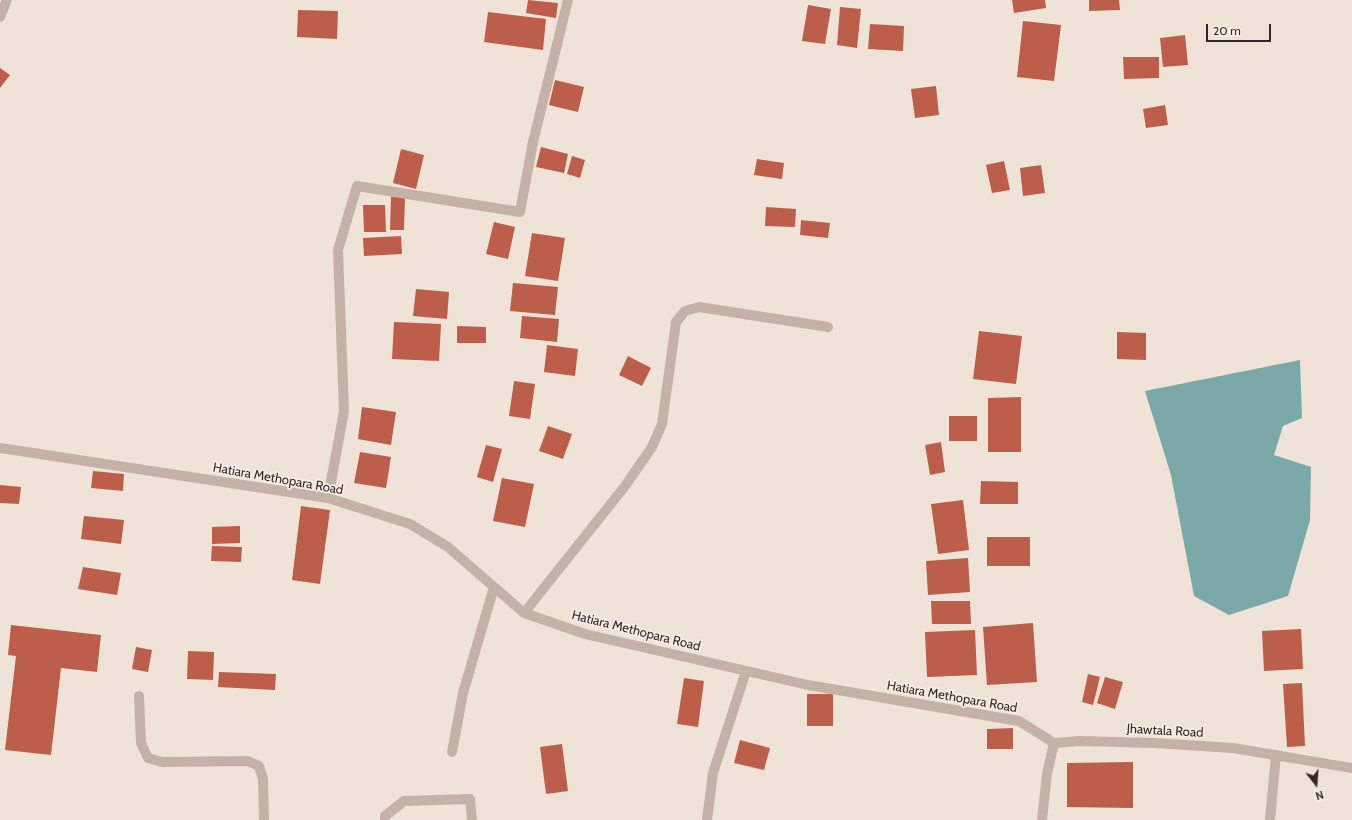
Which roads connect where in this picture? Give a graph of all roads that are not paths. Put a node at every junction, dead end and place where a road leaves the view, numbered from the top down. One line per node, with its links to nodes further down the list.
1 (7, 0): 3 (street)
2 (568, 0): 6 (street)
3 (0, 17)
4 (828, 327): 8 (street)
5 (0, 448): 6 (street, Hatiara Methopara Road)
6 (328, 498): 7 (street, Hatiara Methopara Road)
7 (494, 587): 8 (street, Hatiara Methopara Road); 12 (street)
8 (524, 613): 9 (street, Hatiara Methopara Road)
9 (746, 671): 11 (street, Hatiara Methopara Road); 18 (street)
10 (139, 696): 15 (street)
11 (1054, 743): 13 (street, Jhawtala Road); 19 (street)
12 (452, 752)
13 (1276, 755): 14 (street, Jhawtala Road); 20 (street)
14 (1352, 768)
15 (264, 820)
16 (385, 820): 17 (street)
17 (472, 820)
18 (707, 820)
19 (1042, 820)
20 (1270, 820)

